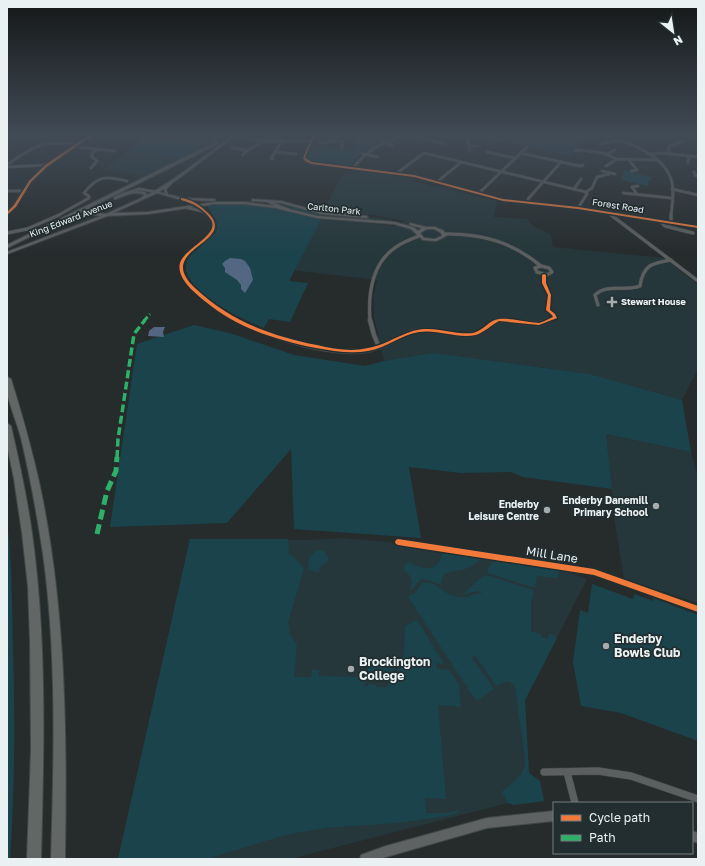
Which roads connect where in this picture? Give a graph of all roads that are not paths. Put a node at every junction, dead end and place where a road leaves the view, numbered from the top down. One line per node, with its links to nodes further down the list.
1 (38, 174): 20 (street)
2 (156, 174): 37 (street, King Edward Avenue)
3 (183, 174): 15 (street, King Edward Avenue)
4 (403, 174): 13 (street, Forest Road)
5 (446, 174): 13 (street)
6 (498, 174): 24 (street)
7 (510, 174): 14 (street)
8 (550, 174): 14 (street)
9 (608, 174): 22 (street)
10 (669, 174): 18 (street)
11 (582, 179): 17 (street)
12 (127, 181): 48 (street)
13 (436, 182): 24 (street, Forest Road)
14 (543, 182): 17 (street); 33 (street)
15 (172, 183): 21 (street, King Edward Avenue); 26 (street)
16 (638, 186): 25 (street)
17 (574, 189): 22 (street)
18 (672, 189): 27 (street); 29 (street)
19 (7, 191): 20 (street)
20 (25, 191): 41 (street)
21 (157, 192): 26 (street, Carlton Park); 28 (street, Carlton Park); 31 (street, King Edward Avenue)
22 (586, 192): 36 (street)
23 (623, 193): 25 (street)
24 (478, 194): 33 (street, Forest Road)
25 (637, 194): 29 (street)
26 (167, 195): 30 (street, Carlton Park)
27 (698, 195)
28 (117, 196): 31 (street, King Edward Avenue); 37 (street, King Edward Avenue)
29 (671, 198): 45 (street)
30 (182, 199): 34 (street); 38 (street); 47 (street, Carlton Park)
31 (140, 200): 42 (street, King Edward Avenue)
32 (269, 202): 39 (street)
33 (528, 203): 36 (street, Forest Road)
34 (199, 206): 35 (street, Carlton Park); 39 (street, Carlton Park); 40 (street)
35 (188, 208): 38 (street, Carlton Park); 40 (street)
36 (578, 208): 43 (street, Forest Road)
37 (87, 209): 42 (street); 54 (street, King Edward Avenue)
38 (182, 209): 42 (street, Carlton Park)
39 (289, 210): 50 (street, Carlton Park)
40 (206, 212): 60 (street)
41 (7, 214)
42 (104, 215): 54 (street, King Edward Avenue)
43 (612, 215): 44 (street, Forest Road); 55 (street)
44 (660, 221): 45 (street, Forest Road); 49 (street)
45 (671, 222): 46 (street, Forest Road)
46 (698, 227)
47 (426, 228): 50 (street); 51 (street, Carlton Park)
48 (7, 233)
49 (693, 233)
50 (419, 234): 52 (street); 53 (street, Carlton Park)
51 (444, 234): 53 (street); 56 (street)
52 (411, 240): 53 (street); 60 (street)
53 (426, 240)
54 (7, 250)
55 (672, 260): 58 (street); 59 (street)
56 (542, 266): 57 (street); 57 (street)
57 (544, 275): 60 (street)
58 (698, 281)
59 (598, 305)
60 (379, 347)
61 (7, 379): 71 (highway)
62 (7, 426): 70 (highway)
63 (398, 542): 64 (street, Mill Lane)
64 (698, 609)
65 (544, 772): 66 (street)
66 (567, 772): 67 (street); 68 (street)
67 (698, 799)
68 (575, 802)
69 (553, 816): 72 (street)
70 (34, 859)
71 (58, 859)
72 (365, 859)

